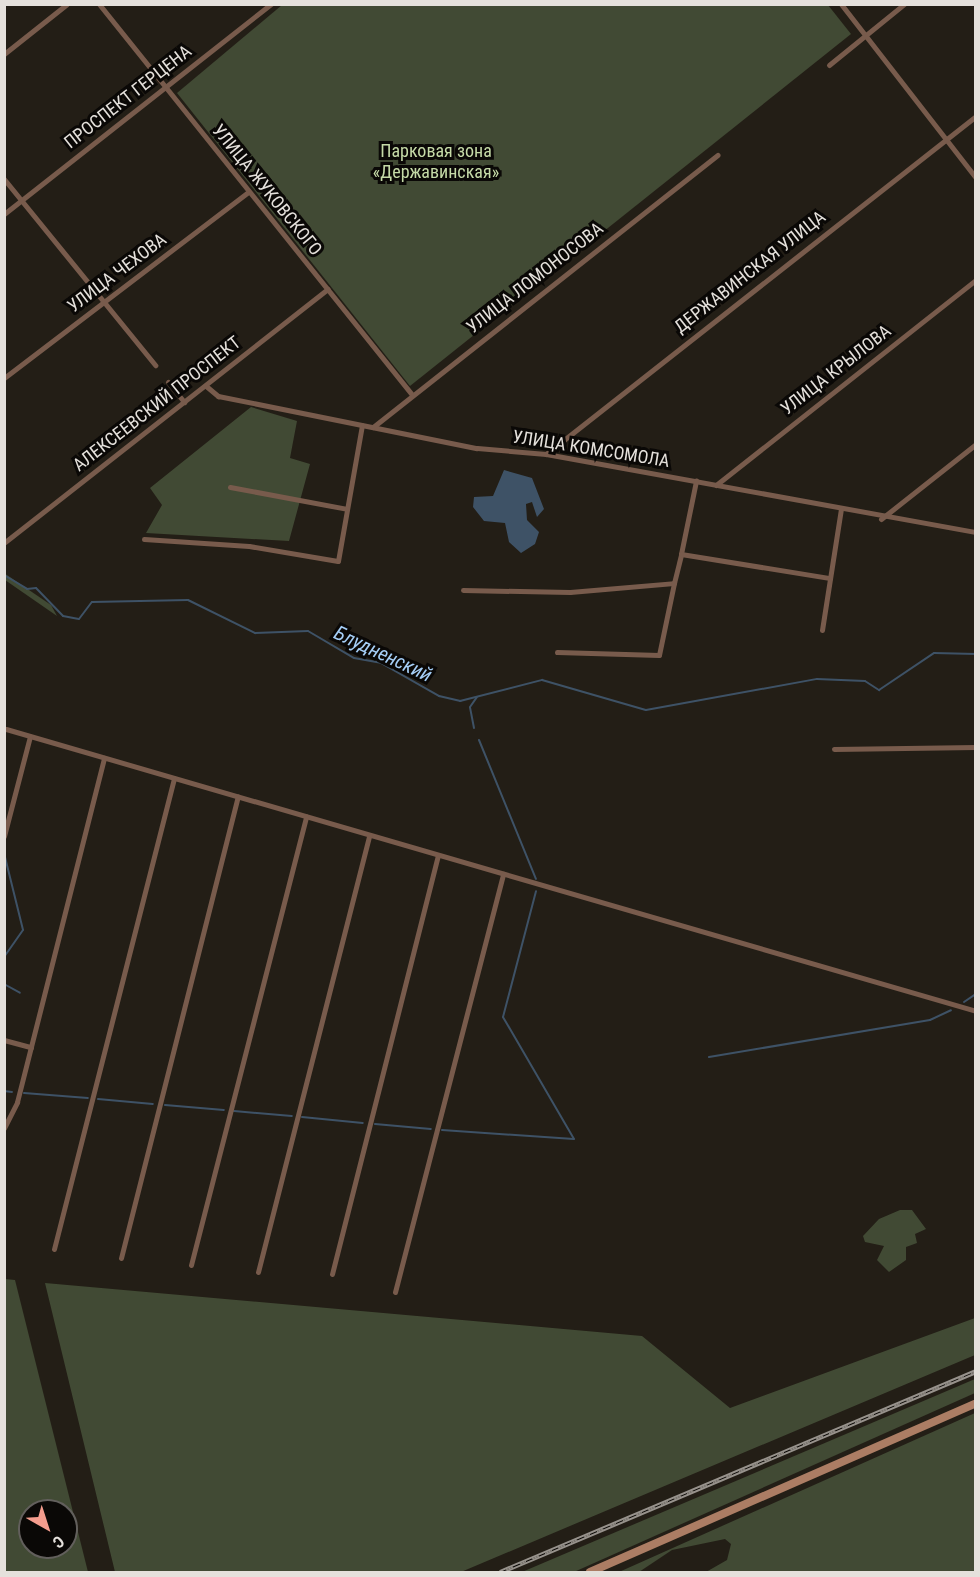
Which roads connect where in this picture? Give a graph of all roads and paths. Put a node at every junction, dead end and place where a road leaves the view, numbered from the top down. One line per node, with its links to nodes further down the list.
1 (67, 4): 7 (street)
2 (99, 4): 9 (street, УЛИЦА ЖУКОВСКОГО)
3 (271, 4): 9 (street, ПРОСПЕКТ ГЕРЦЕНА)
4 (841, 4): 6 (street)
5 (904, 4): 6 (street)
6 (864, 36): 8 (street); 11 (street)
7 (4, 54)
8 (829, 65)
9 (166, 86): 15 (street, УЛИЦА ЖУКОВСКОГО); 16 (street, ПРОСПЕКТ ГЕРЦЕНА)
10 (975, 116): 11 (street, ДЕРЖАВИНСКАЯ УЛИЦА)
11 (944, 140): 13 (street); 30 (street, ДЕРЖАВИНСКАЯ УЛИЦА)
12 (718, 155): 25 (street, УЛИЦА ЛОМОНОСОВА)
13 (975, 178)
14 (4, 179): 16 (street)
15 (248, 192): 19 (street, УЛИЦА ЖУКОВСКОГО); 20 (street, УЛИЦА ЧЕХОВА)
16 (21, 201): 17 (street, ПРОСПЕКТ ГЕРЦЕНА); 20 (street)
17 (4, 214)
18 (975, 280): 32 (street, УЛИЦА КРЫЛОВА)
19 (328, 289): 24 (street, АЛЕКСЕЕВСКИЙ ПРОСПЕКТ); 25 (street, УЛИЦА ЖУКОВСКОГО)
20 (104, 303): 21 (street); 22 (street, УЛИЦА ЧЕХОВА)
21 (155, 365)
22 (4, 378)
23 (168, 382): 26 (street)
24 (206, 386): 26 (street, АЛЕКСЕЕВСКИЙ ПРОСПЕКТ); 27 (street, УЛИЦА КОМСОМОЛА)
25 (411, 394): 28 (street, УЛИЦА ЛОМОНОСОВА)
26 (184, 402): 39 (street, АЛЕКСЕЕВСКИЙ ПРОСПЕКТ)
27 (362, 425): 28 (street, УЛИЦА КОМСОМОЛА); 34 (street)
28 (373, 427): 30 (street, УЛИЦА КОМСОМОЛА)
29 (975, 444): 36 (street)
30 (546, 454): 31 (street, УЛИЦА КОМСОМОЛА)
31 (696, 481): 32 (street, УЛИЦА КОМСОМОЛА); 40 (street)
32 (716, 485): 35 (street, УЛИЦА КОМСОМОЛА)
33 (230, 487): 34 (street)
34 (347, 509): 38 (street)
35 (841, 509): 36 (street, УЛИЦА КОМСОМОЛА); 41 (street)
36 (881, 519): 37 (street, УЛИЦА КОМСОМОЛА)
37 (975, 532)
38 (144, 539)
39 (5, 542)
40 (681, 554): 41 (street); 42 (street)
41 (830, 578): 44 (street)
42 (674, 583): 43 (street); 45 (street)
43 (463, 590)
44 (822, 630)
45 (557, 652)
46 (6, 729): 47 (street)
47 (30, 736): 50 (street); 55 (street)
48 (975, 747): 49 (street)
49 (834, 749)
50 (104, 758): 51 (street); 60 (street)
51 (174, 778): 52 (street); 62 (street)
52 (238, 797): 53 (street); 63 (street)
53 (306, 817): 54 (street); 64 (street)
54 (369, 835): 56 (street); 65 (street)
55 (4, 836)
56 (438, 855): 57 (street); 66 (street)
57 (503, 874): 58 (street); 67 (street)
58 (975, 1011)
59 (4, 1040): 60 (street)
60 (31, 1047): 61 (street)
61 (4, 1128)
62 (54, 1249)
63 (121, 1258)
64 (191, 1265)
65 (258, 1272)
66 (332, 1274)
67 (395, 1292)
68 (975, 1403): 69 (street)
69 (590, 1572)

